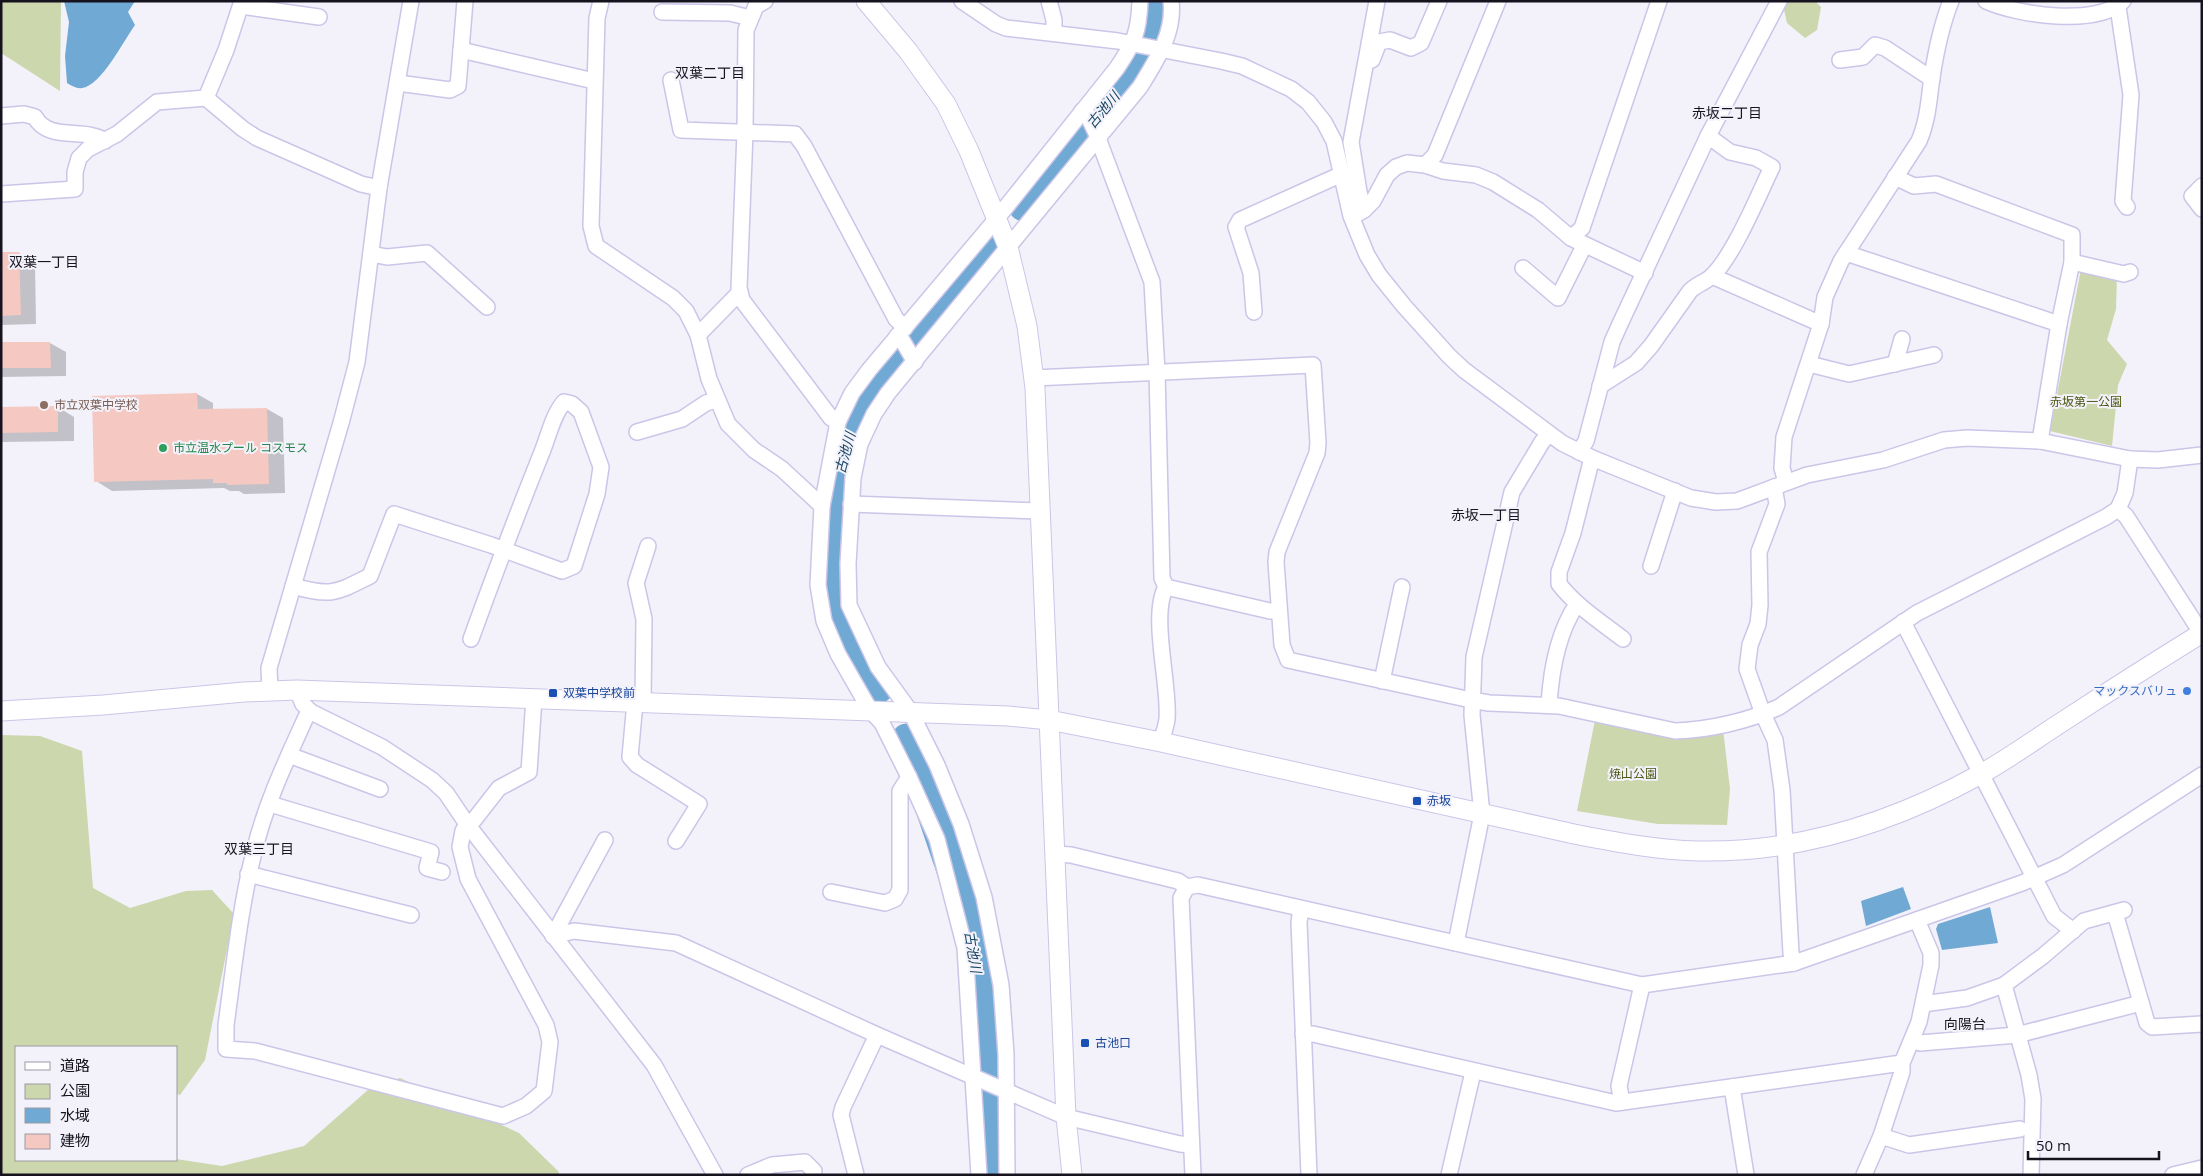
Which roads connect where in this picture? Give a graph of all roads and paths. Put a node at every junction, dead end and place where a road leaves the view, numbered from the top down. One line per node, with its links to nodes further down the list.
1 (411, 1): 29 (street)
2 (465, 1): 24 (street)
3 (601, 1): 28 (street)
4 (765, 1): 21 (street)
5 (866, 1): 47 (street)
6 (962, 1): 22 (street)
7 (1049, 1): 22 (street)
8 (1140, 1): 23 (street)
9 (1171, 1): 23 (street)
10 (1377, 1): 30 (street)
11 (1438, 1): 30 (street)
12 (1498, 1): 38 (street)
13 (1659, 1): 48 (street)
14 (1779, 1): 35 (street)
15 (1951, 1): 26 (street)
16 (1986, 1): 18 (street)
17 (242, 4): 20 (street); 31 (street)
18 (2121, 4): 44 (street)
19 (662, 12): 21 (street)
20 (319, 17)
21 (750, 18): 34 (street)
22 (1054, 33): 23 (street)
23 (1148, 47): 32 (street); 36 (street); 39 (street)
24 (461, 50): 28 (street); 29 (street)
25 (1840, 60): 26 (street)
26 (1932, 79): 40 (street)
27 (670, 80): 34 (street)
28 (594, 81): 62 (street)
29 (398, 83): 42 (street)
30 (1361, 84): 46 (street)
31 (206, 98): 37 (street); 42 (street)
32 (1085, 112): 36 (street); 47 (street)
33 (1, 116): 37 (street)
34 (745, 132): 57 (street); 63 (street)
35 (1708, 136): 55 (street); 56 (street)
36 (1097, 137): 49 (street); 69 (street)
37 (105, 141): 43 (street)
38 (1425, 165): 46 (street); 48 (street)
39 (1342, 174): 46 (street); 59 (street)
40 (1895, 178): 50 (street); 52 (street)
41 (2202, 186): 45 (street)
42 (379, 188): 51 (street)
43 (1, 194)
44 (2127, 207)
45 (2202, 209)
46 (1358, 213): 75 (street)
47 (998, 217): 49 (street); 63 (street)
48 (1577, 242): 53 (street); 55 (street)
49 (1008, 247): 66 (street); 70 (street)
50 (1846, 252): 60 (street); 61 (street)
51 (371, 254): 58 (street); 89 (street)
52 (2072, 262): 54 (street); 61 (street)
53 (1523, 268)
54 (2130, 272)
55 (1645, 273): 71 (street)
56 (1712, 276): 60 (street); 71 (street)
57 (740, 292): 62 (street); 73 (street)
58 (487, 307)
59 (1254, 312)
60 (1822, 324): 67 (street)
61 (2059, 324): 76 (street)
62 (698, 335): 72 (street)
63 (901, 335): 66 (street); 73 (street)
64 (1902, 339): 68 (street)
65 (1934, 355): 68 (street)
66 (914, 361): 82 (street)
67 (1809, 364): 68 (street); 80 (street)
68 (1895, 364)
69 (1157, 372): 70 (street); 90 (street); 93 (street)
70 (1034, 378): 85 (street)
71 (1600, 386): 77 (street)
72 (716, 400): 74 (street); 83 (street)
73 (838, 422): 83 (street)
74 (637, 432)
75 (1549, 434): 77 (street); 102 (street)
76 (2040, 441): 79 (street); 80 (street)
77 (1585, 455): 81 (street); 92 (street)
78 (2202, 455): 79 (street)
79 (2130, 459): 84 (street)
80 (1780, 485): 81 (street); 109 (street)
81 (1675, 491): 88 (street)
82 (851, 504): 85 (street); 107 (street)
83 (822, 506): 106 (street)
84 (2118, 509): 94 (street); 95 (street)
85 (1039, 511): 110 (street)
86 (648, 546): 103 (street)
87 (503, 550): 87 (street); 89 (street); 96 (street)
88 (1651, 566)
89 (293, 586): 100 (street)
90 (1166, 587): 93 (street); 111 (street)
91 (1402, 587): 98 (street)
92 (1577, 604): 97 (street); 104 (street)
93 (1279, 611): 98 (street)
94 (1903, 622): 109 (street); 113 (street)
95 (2202, 633): 113 (street)
96 (471, 639)
97 (1624, 639)
98 (1382, 681): 102 (street)
99 (297, 690): 100 (street); 101 (street); 108 (street)
100 (270, 691): 105 (street)
101 (534, 698): 103 (street); 119 (street)
102 (1471, 700): 104 (street); 118 (street)
103 (639, 702): 106 (street); 121 (street)
104 (1549, 705): 109 (street)
105 (1, 710)
106 (870, 710): 107 (street); 115 (street)
107 (910, 711): 110 (street); 149 (street)
108 (311, 712): 112 (street); 119 (street)
109 (1763, 714): 122 (street)
110 (1049, 720): 111 (street); 123 (street)
111 (1161, 742): 118 (street)
112 (289, 755): 116 (street); 117 (street)
113 (1980, 774): 122 (street); 126 (street)
114 (2202, 776): 126 (street)
115 (909, 777): 128 (street); 147 (street)
116 (380, 789)
117 (270, 804): 124 (street); 125 (street)
118 (1482, 814): 122 (street); 134 (street)
119 (467, 824): 125 (street); 133 (street)
120 (605, 840): 133 (street)
121 (676, 841)
122 (1786, 845): 135 (street)
123 (1055, 854): 127 (street); 151 (street)
124 (442, 872)
125 (248, 874): 130 (street)
126 (2035, 878): 131 (street); 132 (street)
127 (1187, 887): 129 (street); 154 (street)
128 (831, 892)
129 (1301, 910): 134 (street); 141 (street)
130 (411, 915)
131 (1917, 920): 135 (street); 139 (street)
132 (2073, 931): 137 (street); 138 (street)
133 (553, 936): 142 (street); 157 (street)
134 (1456, 943): 136 (street)
135 (1794, 963): 136 (street)
136 (1642, 985): 150 (street)
137 (2004, 985): 139 (street); 143 (street)
138 (2141, 1003): 140 (street); 143 (street)
139 (1923, 1004): 144 (street)
140 (2202, 1024)
141 (1303, 1034): 146 (street); 164 (street)
142 (877, 1035): 147 (street); 159 (street)
143 (2016, 1035): 144 (street); 168 (street)
144 (1912, 1040): 145 (street)
145 (1902, 1063): 148 (street); 153 (street)
146 (1473, 1072): 150 (street); 165 (street)
147 (978, 1080): 149 (street); 160 (street)
148 (1732, 1087): 150 (street); 166 (street)
149 (1004, 1091): 151 (street); 161 (street)
150 (1622, 1102)
151 (1066, 1117): 154 (street); 162 (street)
152 (2020, 1129): 153 (street)
153 (1881, 1136): 167 (street)
154 (1191, 1145): 163 (street)
155 (2202, 1168): 169 (street)
156 (814, 1171): 158 (street)
157 (715, 1175)
158 (748, 1175)
159 (856, 1175)
160 (979, 1175)
161 (1007, 1175)
162 (1072, 1175)
163 (1192, 1175)
164 (1309, 1175)
165 (1448, 1175)
166 (1746, 1175)
167 (1864, 1175)
168 (2032, 1175)
169 (2172, 1175)

